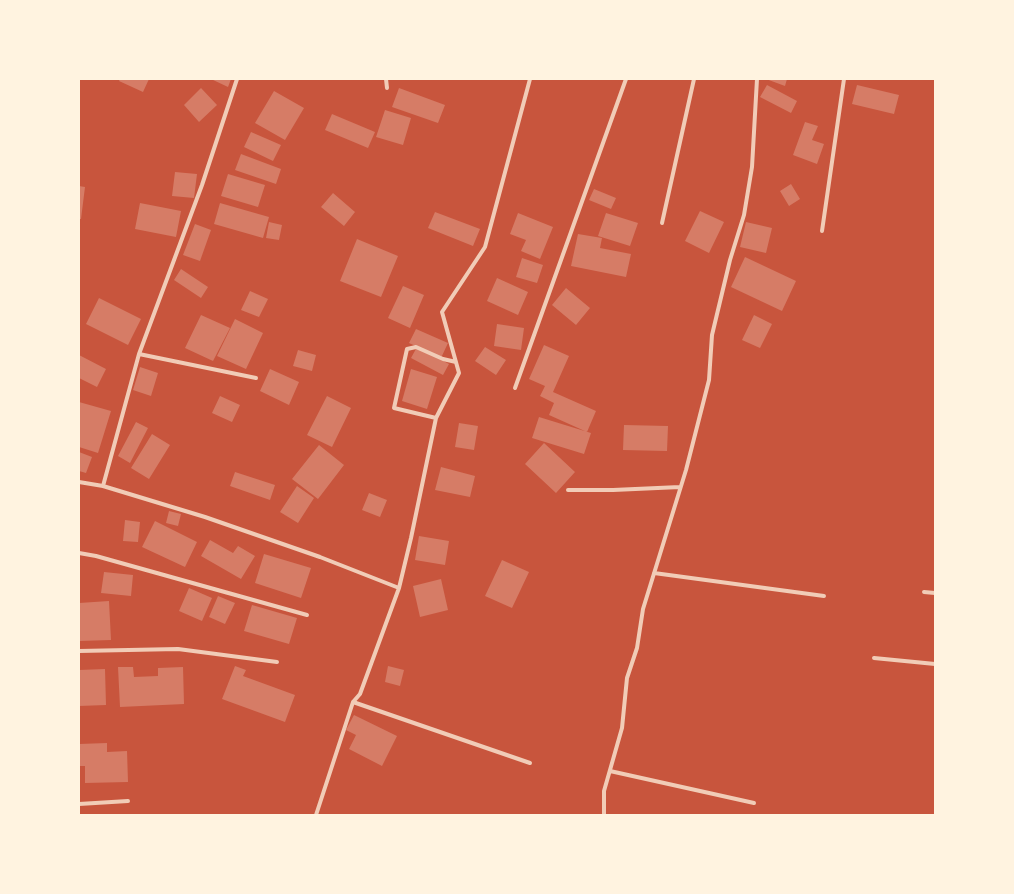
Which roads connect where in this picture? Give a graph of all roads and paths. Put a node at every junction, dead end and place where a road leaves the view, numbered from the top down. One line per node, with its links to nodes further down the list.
1 (237, 79): 11 (street)
2 (386, 79): 8 (street)
3 (530, 79): 12 (street)
4 (626, 79): 14 (street)
5 (694, 79): 9 (street)
6 (757, 79): 18 (street)
7 (844, 79): 10 (street)
8 (387, 88)
9 (662, 223)
10 (822, 231)
11 (139, 354): 13 (street); 17 (street)
12 (456, 362): 15 (street); 15 (street)
13 (256, 378)
14 (515, 388)
15 (436, 418): 22 (street)
16 (79, 482): 17 (street)
17 (103, 486): 22 (street)
18 (680, 488): 19 (street); 21 (street)
19 (568, 490)
20 (79, 553): 26 (street)
21 (654, 573): 25 (street); 33 (street)
22 (399, 588): 31 (street)
23 (924, 592): 24 (street)
24 (935, 593)
25 (824, 596)
26 (307, 615)
27 (79, 651): 29 (street)
28 (874, 658): 30 (street)
29 (277, 662)
30 (935, 664)
31 (353, 702): 32 (street); 37 (street)
32 (530, 763)
33 (610, 771): 35 (street); 38 (street)
34 (128, 801): 36 (street)
35 (754, 803)
36 (79, 804)
37 (316, 815)
38 (604, 815)

